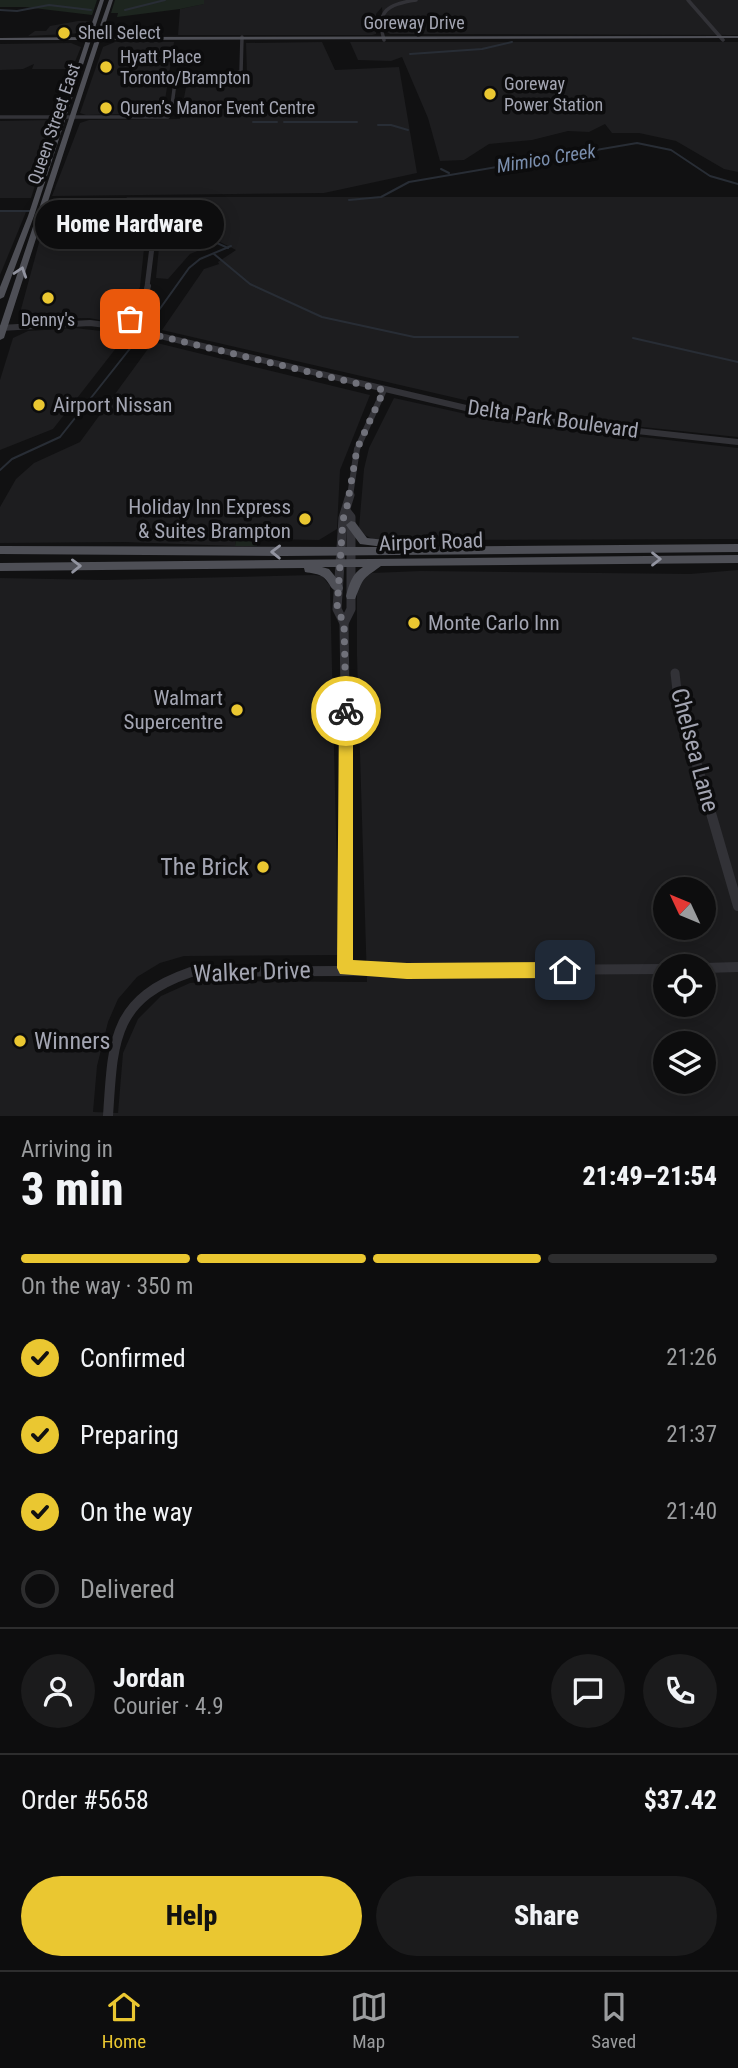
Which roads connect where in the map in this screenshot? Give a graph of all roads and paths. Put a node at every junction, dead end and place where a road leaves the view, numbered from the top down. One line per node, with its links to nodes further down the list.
1 (102, 0): 8 (main road, Queen Street East)
2 (111, 0): 9 (main road, Queen Street East)
3 (416, 0): 6 (street)
4 (688, 0): 11 (street)
5 (242, 38): 6 (main road, Goreway Drive); 10 (main road, Goreway Drive); 16 (street)
6 (383, 38): 11 (main road, Goreway Drive)
7 (75, 39): 8 (main road); 8 (main road); 13 (main road)
8 (89, 39): 9 (main road); 15 (main road, Queen Street East)
9 (99, 39): 10 (main road); 10 (main road); 16 (main road, Queen Street East)
10 (113, 39)
11 (722, 39): 12 (main road, Goreway Drive)
12 (738, 39)
13 (0, 41)
14 (0, 117): 15 (street)
15 (62, 117): 16 (street); 17 (main road, Queen Street East)
16 (71, 118): 17 (main road, Queen Street East)
17 (42, 196): 18 (main road, Queen Street East)
18 (35, 216): 20 (main road, Queen Street East); 22 (main road, Queen Street East, one-way to 18)
19 (151, 232): 21 (street)
20 (0, 298)
21 (122, 327): 22 (street, Delta Park Boulevard); 24 (street, Delta Park Boulevard)
22 (2, 328): 23 (main road, Queen Street East)
23 (0, 338)
24 (384, 390): 25 (street, Delta Park Boulevard); 26 (street)
25 (738, 442)
26 (346, 512): 27 (street); 31 (street)
27 (351, 526): 30 (main road); 31 (street)
28 (738, 548): 30 (main road, Airport Road)
29 (0, 550): 31 (main road, Airport Road, one-way to 29)
30 (401, 551): 31 (main road, Airport Road)
31 (346, 552): 34 (street)
32 (738, 559): 33 (main road, Airport Road, one-way to 32)
33 (392, 563): 34 (main road, Airport Road); 38 (main road)
34 (345, 564): 35 (main road, Airport Road); 37 (street); 38 (street)
35 (286, 565): 36 (main road, Airport Road, one-way to 35); 37 (main road)
36 (0, 567)
37 (338, 588): 39 (street)
38 (351, 596): 39 (street)
39 (344, 623): 43 (street)
40 (675, 673): 41 (street, Chelsea Lane)
41 (738, 906)
42 (738, 967): 44 (street)
43 (345, 968): 45 (street, Walker Drive); 46 (street, Walker Drive)
44 (716, 968)
45 (653, 969)
46 (108, 1116)

